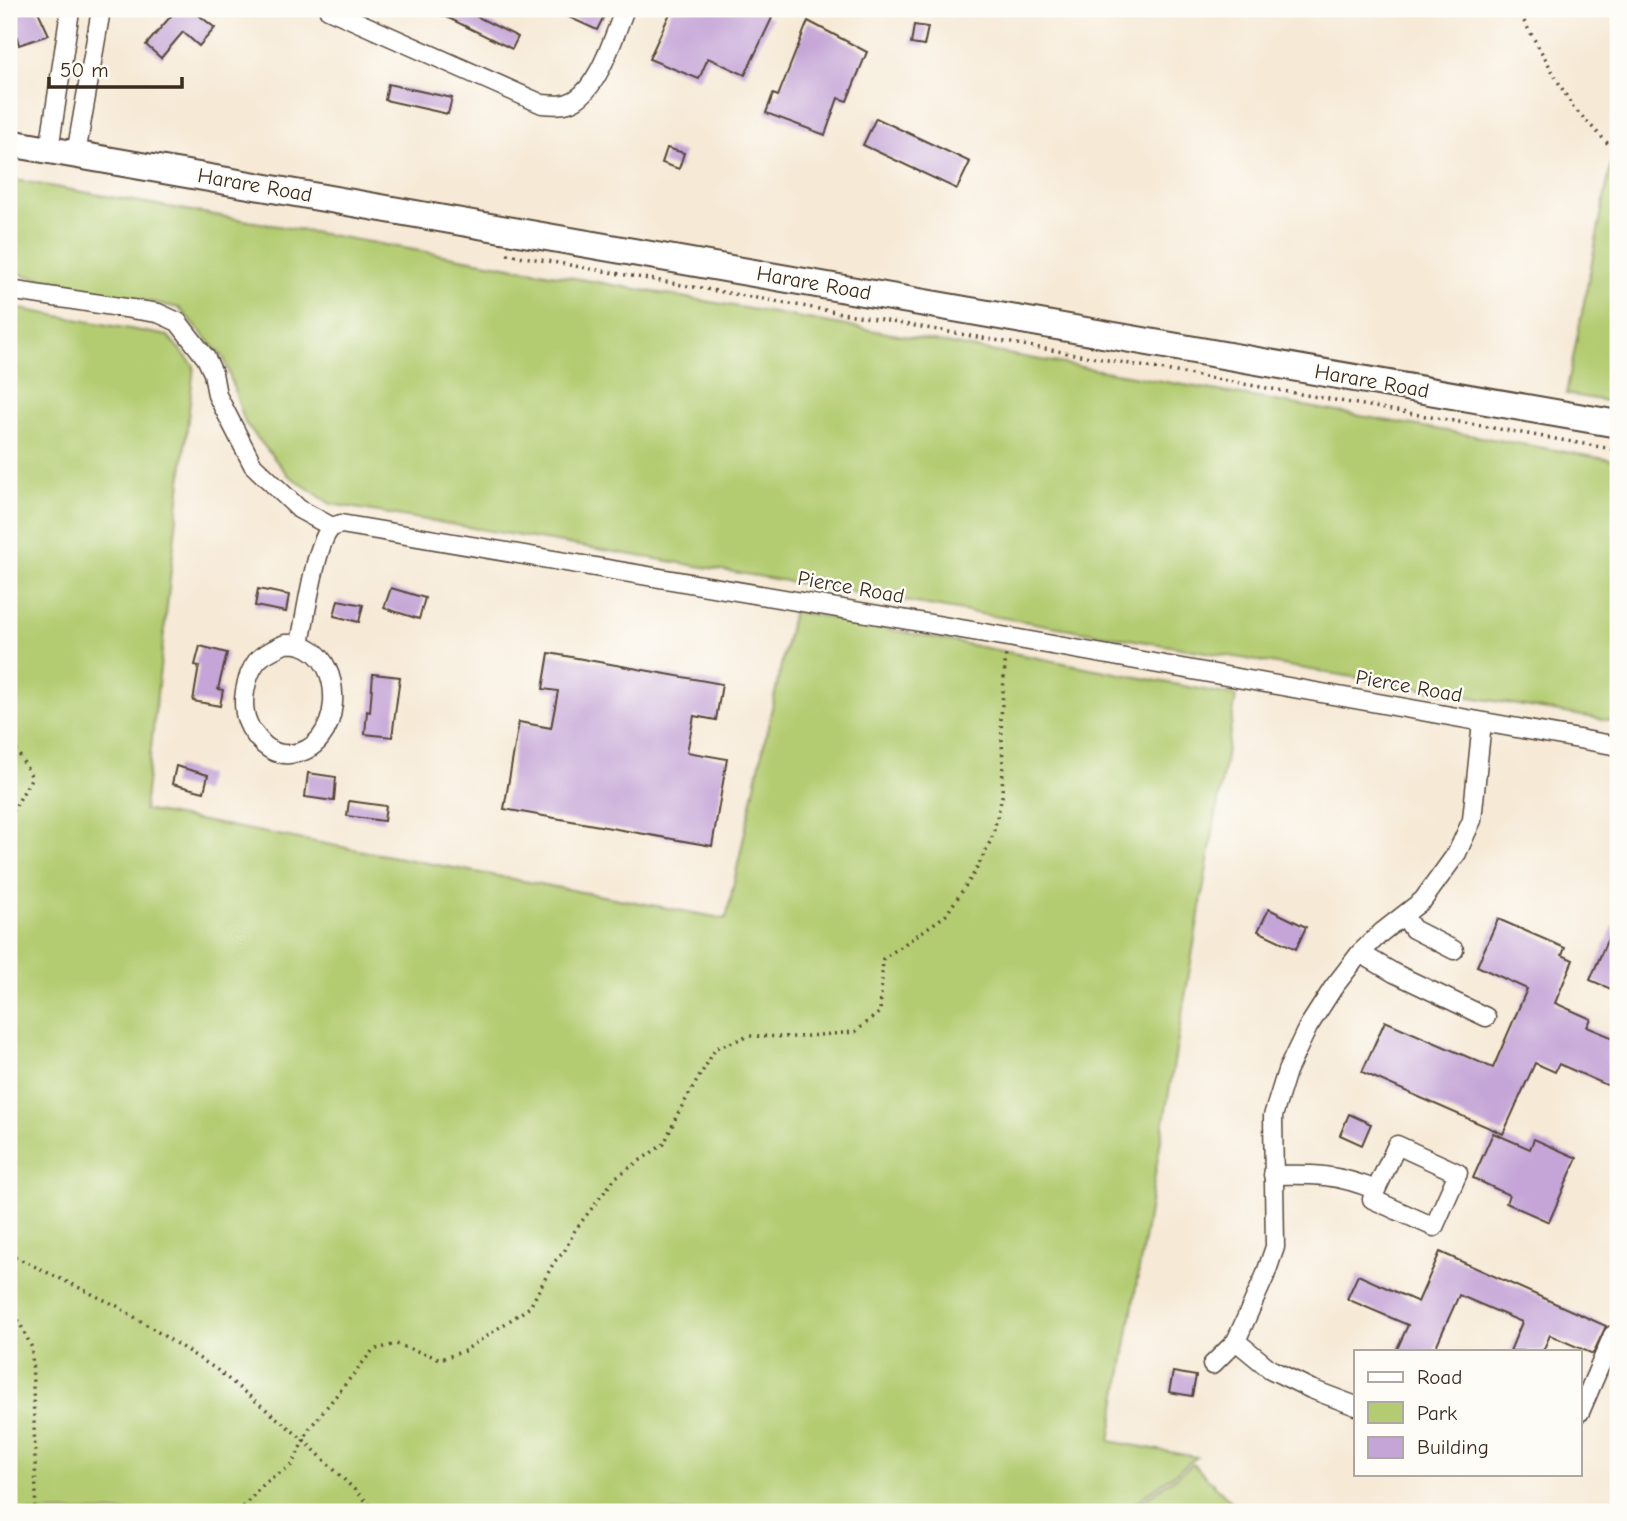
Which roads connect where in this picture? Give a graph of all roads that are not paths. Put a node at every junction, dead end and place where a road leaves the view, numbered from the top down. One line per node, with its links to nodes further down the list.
1 (102, 9): 4 (lane); 7 (lane)
2 (328, 9): 3 (lane)
3 (625, 9)
4 (68, 10): 6 (lane)
5 (9, 143): 6 (highway, Harare Road)
6 (49, 150): 7 (highway, Harare Road)
7 (76, 154): 9 (highway, Harare Road)
8 (9, 290): 10 (lane)
9 (1618, 424)
10 (332, 527): 11 (lane); 12 (lane, Pierce Road)
11 (300, 644): 11 (lane)
12 (1482, 722): 13 (lane, Pierce Road); 14 (lane, Pierce Road)
13 (1618, 746)
14 (1404, 916): 15 (lane); 16 (lane, Pierce Road)
15 (1454, 950)
16 (1360, 953): 17 (lane); 18 (lane, Pierce Road)
17 (1486, 1017)
18 (1273, 1175): 19 (lane); 21 (lane, Pierce Road)
19 (1376, 1190): 19 (lane)
20 (1613, 1335): 24 (lane)
21 (1236, 1341): 22 (lane, Pierce Road); 23 (lane)
22 (1212, 1366)
23 (1354, 1405)
24 (1582, 1407)

